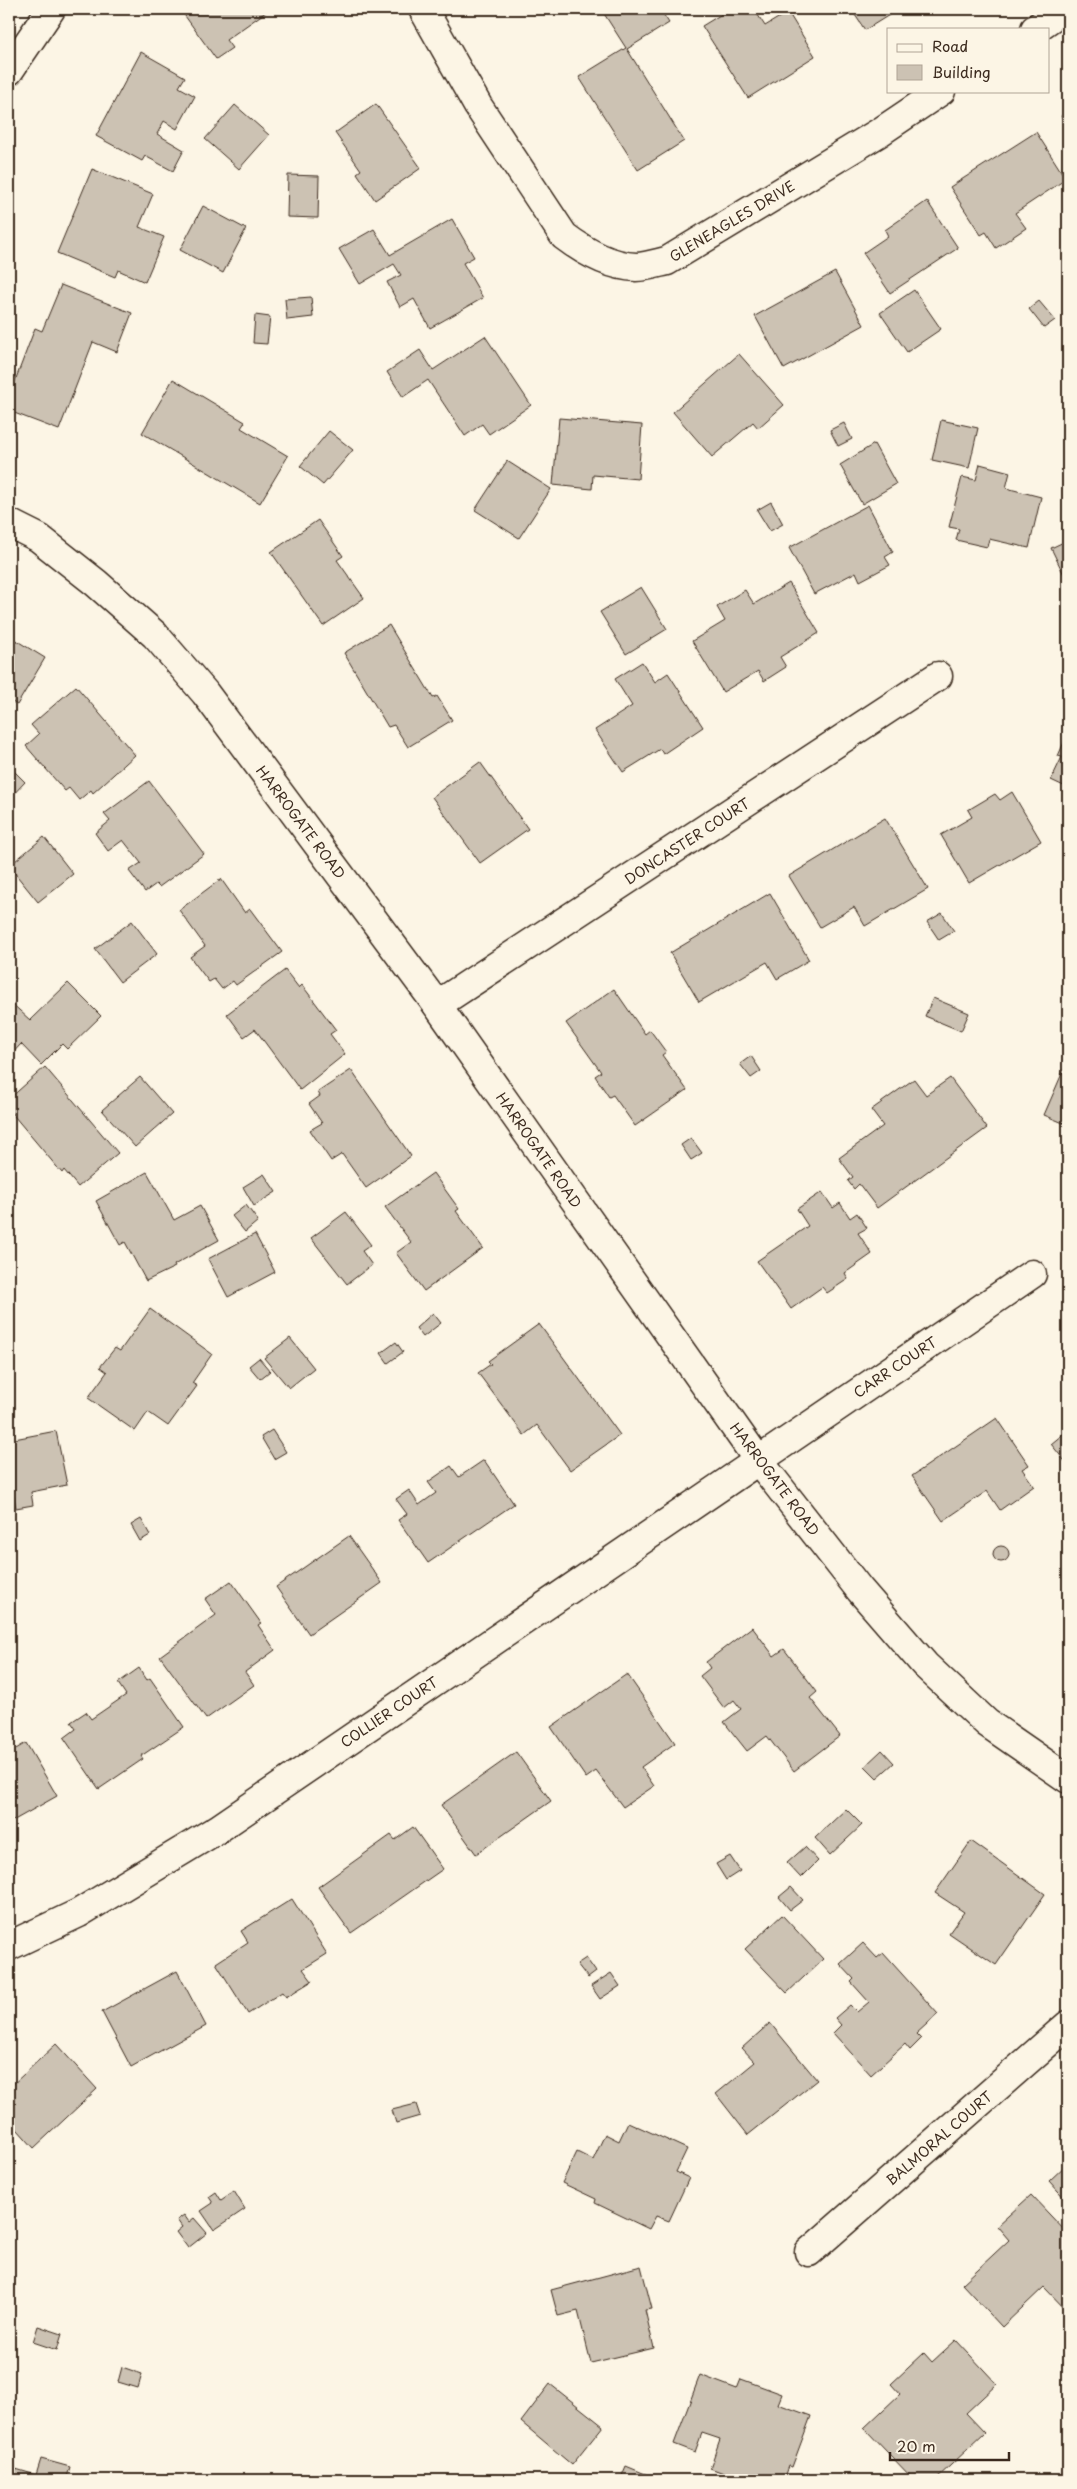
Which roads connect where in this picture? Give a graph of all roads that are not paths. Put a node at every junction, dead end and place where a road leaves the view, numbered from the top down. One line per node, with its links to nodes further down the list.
1 (50, 9): 5 (street)
2 (422, 9): 6 (street, GLENEAGLES DRIVE)
3 (1064, 9): 4 (street)
4 (1036, 28)
5 (9, 71)
6 (940, 92)
7 (9, 523): 9 (street, HARROGATE ROAD)
8 (938, 676): 9 (street, DONCASTER COURT)
9 (437, 1005): 11 (street, HARROGATE ROAD)
10 (1032, 1274): 11 (street, CARR COURT)
11 (758, 1460): 12 (street, HARROGATE ROAD); 13 (street, COLLIER COURT)
12 (1068, 1779)
13 (9, 1946)
14 (1068, 2025): 15 (street, BALMORAL COURT)
15 (809, 2252)

